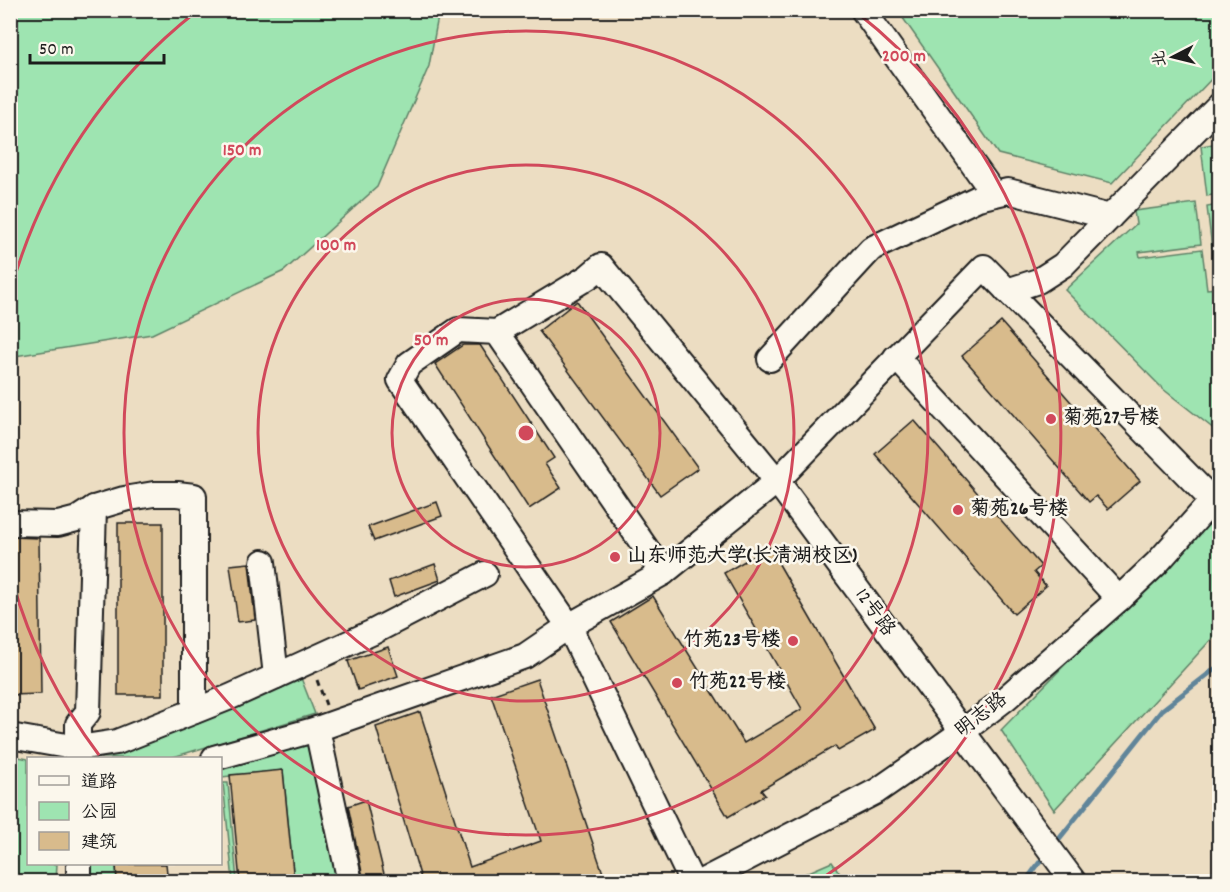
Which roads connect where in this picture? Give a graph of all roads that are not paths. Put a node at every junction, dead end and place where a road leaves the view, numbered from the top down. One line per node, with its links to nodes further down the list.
1 (863, 10): 3 (street)
2 (1220, 105): 4 (street)
3 (994, 194): 4 (street); 8 (street)
4 (1110, 217): 5 (street)
5 (1007, 291): 7 (street); 10 (street)
6 (497, 332): 9 (street, 12号路); 14 (street); 17 (street)
7 (896, 357): 9 (street); 16 (street)
8 (770, 359)
9 (777, 481): 14 (street); 21 (street, 12号路)
10 (1216, 496): 16 (street, 明志路)
11 (94, 508): 12 (street); 19 (street); 23 (street)
12 (10, 523)
13 (263, 562): 18 (street)
14 (663, 573): 17 (street)
15 (485, 574): 18 (street)
16 (1119, 599): 21 (street, 明志路)
17 (569, 626): 20 (street); 29 (street)
18 (276, 676): 19 (street)
19 (194, 711): 23 (street)
20 (325, 726): 24 (street); 28 (street)
21 (962, 732): 26 (street, 12号路); 30 (street, 明志路)
22 (10, 736): 23 (street)
23 (78, 753)
24 (221, 757)
25 (79, 865): 27 (street)
26 (1070, 876)
27 (78, 882)
28 (350, 882)
29 (692, 882)
30 (701, 882)

